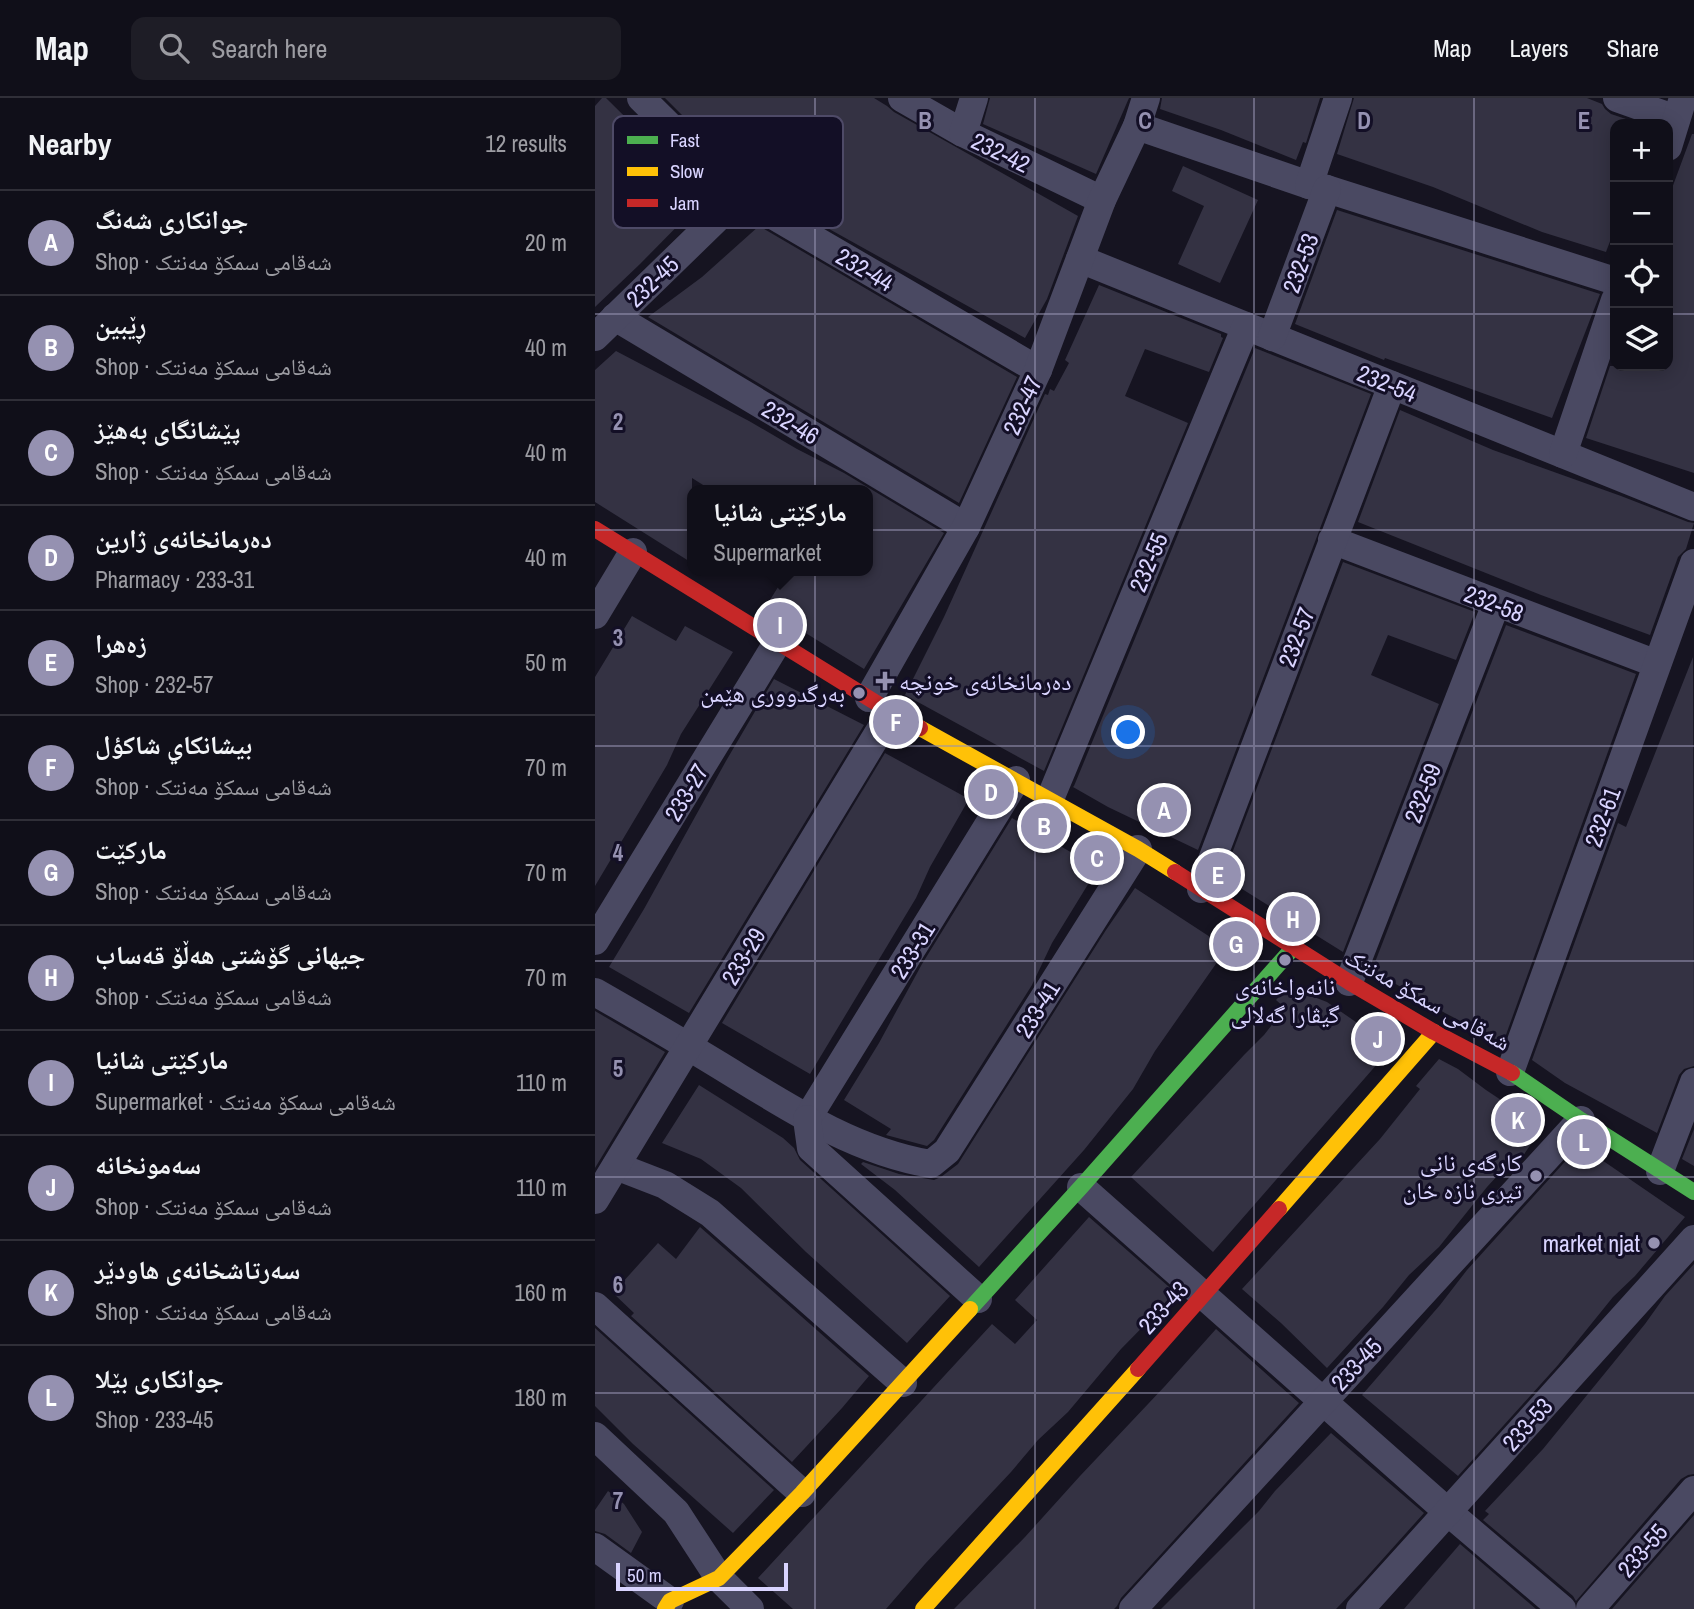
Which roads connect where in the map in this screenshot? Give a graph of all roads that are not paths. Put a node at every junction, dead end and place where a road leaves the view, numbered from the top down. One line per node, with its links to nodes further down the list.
1 (641, 98): 7 (street, 232-44)
2 (902, 98): 10 (street, 232-42)
3 (974, 98): 10 (street)
4 (1146, 98): 8 (street, 232-47)
5 (1338, 98): 11 (street, 232-53)
6 (1617, 98): 9 (street)
7 (659, 116)
8 (1137, 127): 11 (street); 12 (street, 232-47)
9 (1679, 128)
10 (963, 133): 12 (street, 232-42)
11 (1318, 187): 16 (street); 21 (street, 232-53)
12 (1102, 200): 15 (street, 232-47)
13 (707, 228): 18 (street, 232-45)
14 (795, 228): 22 (street, 232-44)
15 (1080, 259): 19 (street, 232-54); 22 (street, 232-47)
16 (1610, 279)
17 (1612, 308): 24 (street)
18 (615, 317): 20 (street, 232-45); 26 (street, 232-46)
19 (1246, 326): 21 (street, 232-54); 38 (street, 232-55)
20 (595, 337)
21 (1272, 337): 23 (street, 232-54)
22 (1038, 370): 26 (street, 232-47)
23 (1392, 385): 24 (street, 232-54); 28 (street, 232-57)
24 (1563, 454): 25 (street, 232-54)
25 (1694, 507)
26 (966, 527): 36 (street, 232-47)
27 (595, 529): 29 (street, شەقامی سمکۆ مەنتک)
28 (1332, 540): 32 (street, 232-58); 40 (street, 232-57)
29 (633, 552): 33 (street); 34 (street, شەقامی سمکۆ مەنتک)
30 (1694, 563): 31 (street, 232-61)
31 (1689, 592): 35 (street, 232-61)
32 (1496, 604): 35 (street, 232-58); 43 (street, 232-59)
33 (595, 615)
34 (777, 643): 36 (street, شەقامی سمکۆ مەنتک); 41 (street, 233-27)
35 (1657, 664): 47 (street, 232-61)
36 (880, 705): 37 (street, شەقامی سمکۆ مەنتک); 46 (street, 233-29)
37 (1016, 780): 38 (street, شەقامی سمکۆ مەنتک); 49 (street, 233-31)
38 (1049, 799): 39 (street, شەقامی سمکۆ مەنتک)
39 (1138, 849): 40 (street, شەقامی سمکۆ مەنتک); 49 (street, 233-41)
40 (1201, 890): 42 (street, شەقامی سمکۆ مەنتک)
41 (595, 941)
42 (1293, 948): 43 (street, شەقامی سمکۆ مەنتک); 53 (street)
43 (1349, 982): 45 (street, شەقامی سمکۆ مەنتک)
44 (595, 992): 46 (street)
45 (1434, 1032): 47 (street, شەقامی سمکۆ مەنتک); 57 (street, 233-43)
46 (688, 1046): 49 (street); 51 (street, 233-29)
47 (1510, 1072): 50 (street, شەقامی سمکۆ مەنتک)
48 (1694, 1082): 52 (street)
49 (807, 1119): 58 (street)
50 (1581, 1120): 52 (street, شەقامی سمکۆ مەنتک); 61 (street, 233-45)
51 (616, 1166): 55 (street, 233-29); 60 (street)
52 (1661, 1171): 54 (street, شەقامی سمکۆ مەنتک)
53 (1081, 1187): 57 (street); 58 (street)
54 (1694, 1192)
55 (595, 1200)
56 (1694, 1239): 65 (street, 233-53)
57 (1204, 1296): 61 (street); 70 (street, 233-43)
58 (978, 1299): 60 (street)
59 (595, 1306): 64 (street)
60 (902, 1383): 64 (street)
61 (1322, 1401): 65 (street); 71 (street, 233-45)
62 (598, 1447): 67 (street)
63 (1694, 1490): 74 (street, 233-55)
64 (802, 1493): 67 (street)
65 (1448, 1512): 72 (street, 233-53); 73 (street)
66 (595, 1547): 68 (street)
67 (719, 1578): 68 (street); 69 (street)
68 (668, 1605)
69 (750, 1609)
70 (923, 1609)
71 (1133, 1609)
72 (1360, 1609)
73 (1562, 1609)
74 (1590, 1609)

